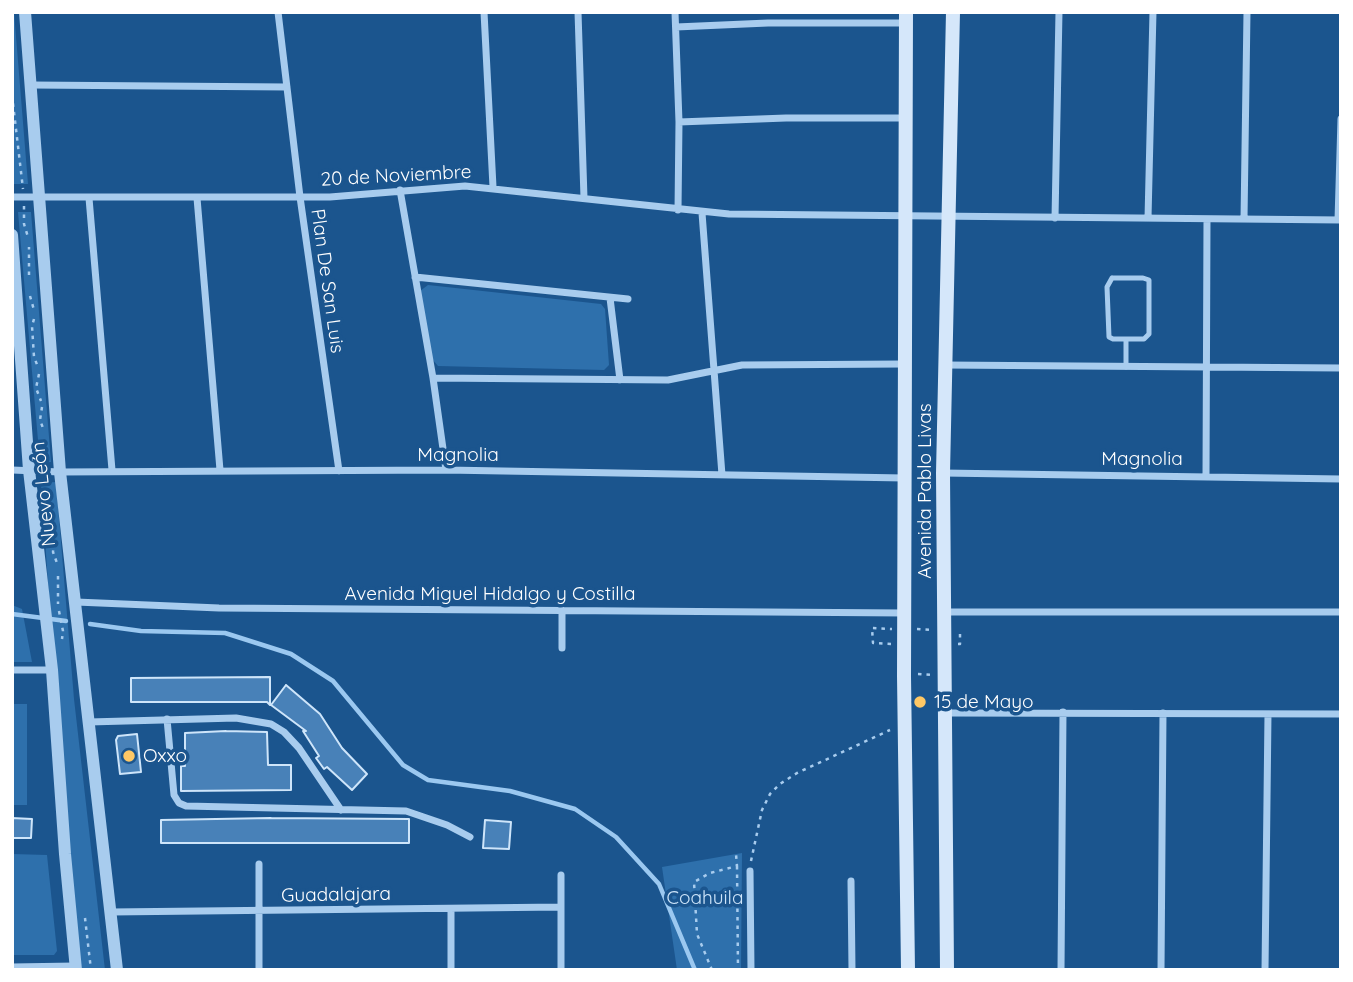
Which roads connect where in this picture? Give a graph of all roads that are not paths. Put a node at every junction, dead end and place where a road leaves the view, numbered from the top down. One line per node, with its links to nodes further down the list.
1 (25, 12): 12 (street, Nuevo León)
2 (278, 12): 13 (street, Plan De San Luis)
3 (484, 12): 17 (street)
4 (578, 12): 24 (street)
5 (675, 12): 11 (street)
6 (953, 12): 28 (main road, Avenida Pablo Livas)
7 (1059, 12): 29 (street)
8 (1153, 12): 30 (street)
9 (1247, 12): 32 (street)
10 (906, 17): 11 (street); 14 (main road, Avenida Pablo Livas)
11 (676, 27): 16 (street)
12 (32, 85): 13 (street); 20 (street, Nuevo León)
13 (286, 87): 21 (street, Plan De San Luis)
14 (906, 118): 16 (street); 27 (main road, Avenida Pablo Livas)
15 (1341, 119): 33 (street)
16 (679, 122): 25 (street)
17 (493, 187): 18 (street, 20 de Noviembre); 24 (street, 20 de Noviembre)
18 (400, 190): 21 (street, 20 de Noviembre); 35 (street)
19 (12, 197): 20 (street, 20 de Noviembre)
20 (39, 197): 22 (street, 20 de Noviembre); 52 (street, Nuevo León)
21 (300, 197): 23 (street, 20 de Noviembre); 53 (street, Plan De San Luis)
22 (89, 198): 23 (street, 20 de Noviembre); 49 (street)
23 (197, 198): 50 (street)
24 (584, 198): 25 (street, 20 de Noviembre)
25 (678, 210): 26 (street, 20 de Noviembre)
26 (702, 213): 27 (street, 20 de Noviembre); 44 (street)
27 (905, 217): 28 (street, 20 de Noviembre); 39 (main road, Avenida Pablo Livas)
28 (950, 217): 29 (street, 20 de Noviembre); 40 (main road, Avenida Pablo Livas)
29 (1055, 218): 30 (street, 20 de Noviembre)
30 (1147, 218): 31 (street, 20 de Noviembre)
31 (1207, 219): 32 (street, 20 de Noviembre); 42 (street)
32 (1244, 219): 33 (street, 20 de Noviembre)
33 (1339, 220)
34 (12, 235): 48 (street, Nuevo León)
35 (415, 278): 36 (street); 45 (street)
36 (610, 298): 37 (street); 46 (street)
37 (628, 299)
38 (1126, 340): 38 (lane); 41 (lane)
39 (904, 364): 44 (street); 57 (main road, Avenida Pablo Livas)
40 (944, 365): 41 (street); 54 (main road, Avenida Pablo Livas)
41 (1126, 367): 42 (street)
42 (1208, 367): 43 (street); 56 (street)
43 (1341, 368)
44 (714, 371): 46 (street); 55 (street)
45 (433, 378): 46 (street); 51 (street)
46 (620, 380)
47 (12, 470): 48 (street, Magnolia)
48 (29, 470): 52 (street, Magnolia); 66 (street, Nuevo León)
49 (113, 470): 50 (street, Magnolia); 52 (street, Magnolia)
50 (220, 470): 53 (street, Magnolia)
51 (446, 470): 53 (street, Magnolia); 55 (street, Magnolia)
52 (54, 471): 59 (street, Nuevo León)
53 (339, 471)
54 (943, 473): 56 (street, Magnolia); 61 (main road, Avenida Pablo Livas)
55 (722, 475): 57 (street, Magnolia)
56 (1206, 476): 58 (street, Magnolia)
57 (904, 478): 63 (main road, Avenida Pablo Livas)
58 (1341, 479)
59 (76, 602): 60 (street, Avenida Miguel Hidalgo y Costilla); 73 (street, Nuevo León)
60 (562, 610): 63 (street, Avenida Miguel Hidalgo y Costilla); 64 (street)
61 (945, 612): 62 (street); 68 (main road, Avenida Pablo Livas)
62 (1341, 612)
63 (905, 613): 92 (main road, Avenida Pablo Livas)
64 (562, 649)
65 (12, 670): 66 (street)
66 (52, 670): 85 (street, Nuevo León)
67 (1063, 712): 68 (street); 69 (street); 94 (street)
68 (947, 713): 93 (main road, Avenida Pablo Livas)
69 (1163, 713): 71 (street); 95 (street)
70 (1341, 714): 71 (street)
71 (1268, 715): 96 (street)
72 (167, 719): 73 (street); 74 (street); 74 (street)
73 (89, 722): 82 (street, Nuevo León)
74 (341, 810): 75 (street)
75 (470, 837)
76 (259, 864): 83 (street)
77 (750, 871): 90 (street)
78 (561, 874): 80 (street)
79 (851, 881): 91 (street)
80 (561, 907): 81 (street, Guadalajara); 89 (street)
81 (451, 909): 83 (street, Guadalajara); 88 (street)
82 (111, 912): 83 (street, Guadalajara); 86 (street, Nuevo León)
83 (259, 912): 87 (street)
84 (12, 967): 85 (street)
85 (76, 968)
86 (117, 970)
87 (259, 970)
88 (451, 970)
89 (561, 970)
90 (751, 970)
91 (852, 970)
92 (908, 970)
93 (947, 970)
94 (1061, 970)
95 (1161, 970)
96 (1265, 970)

